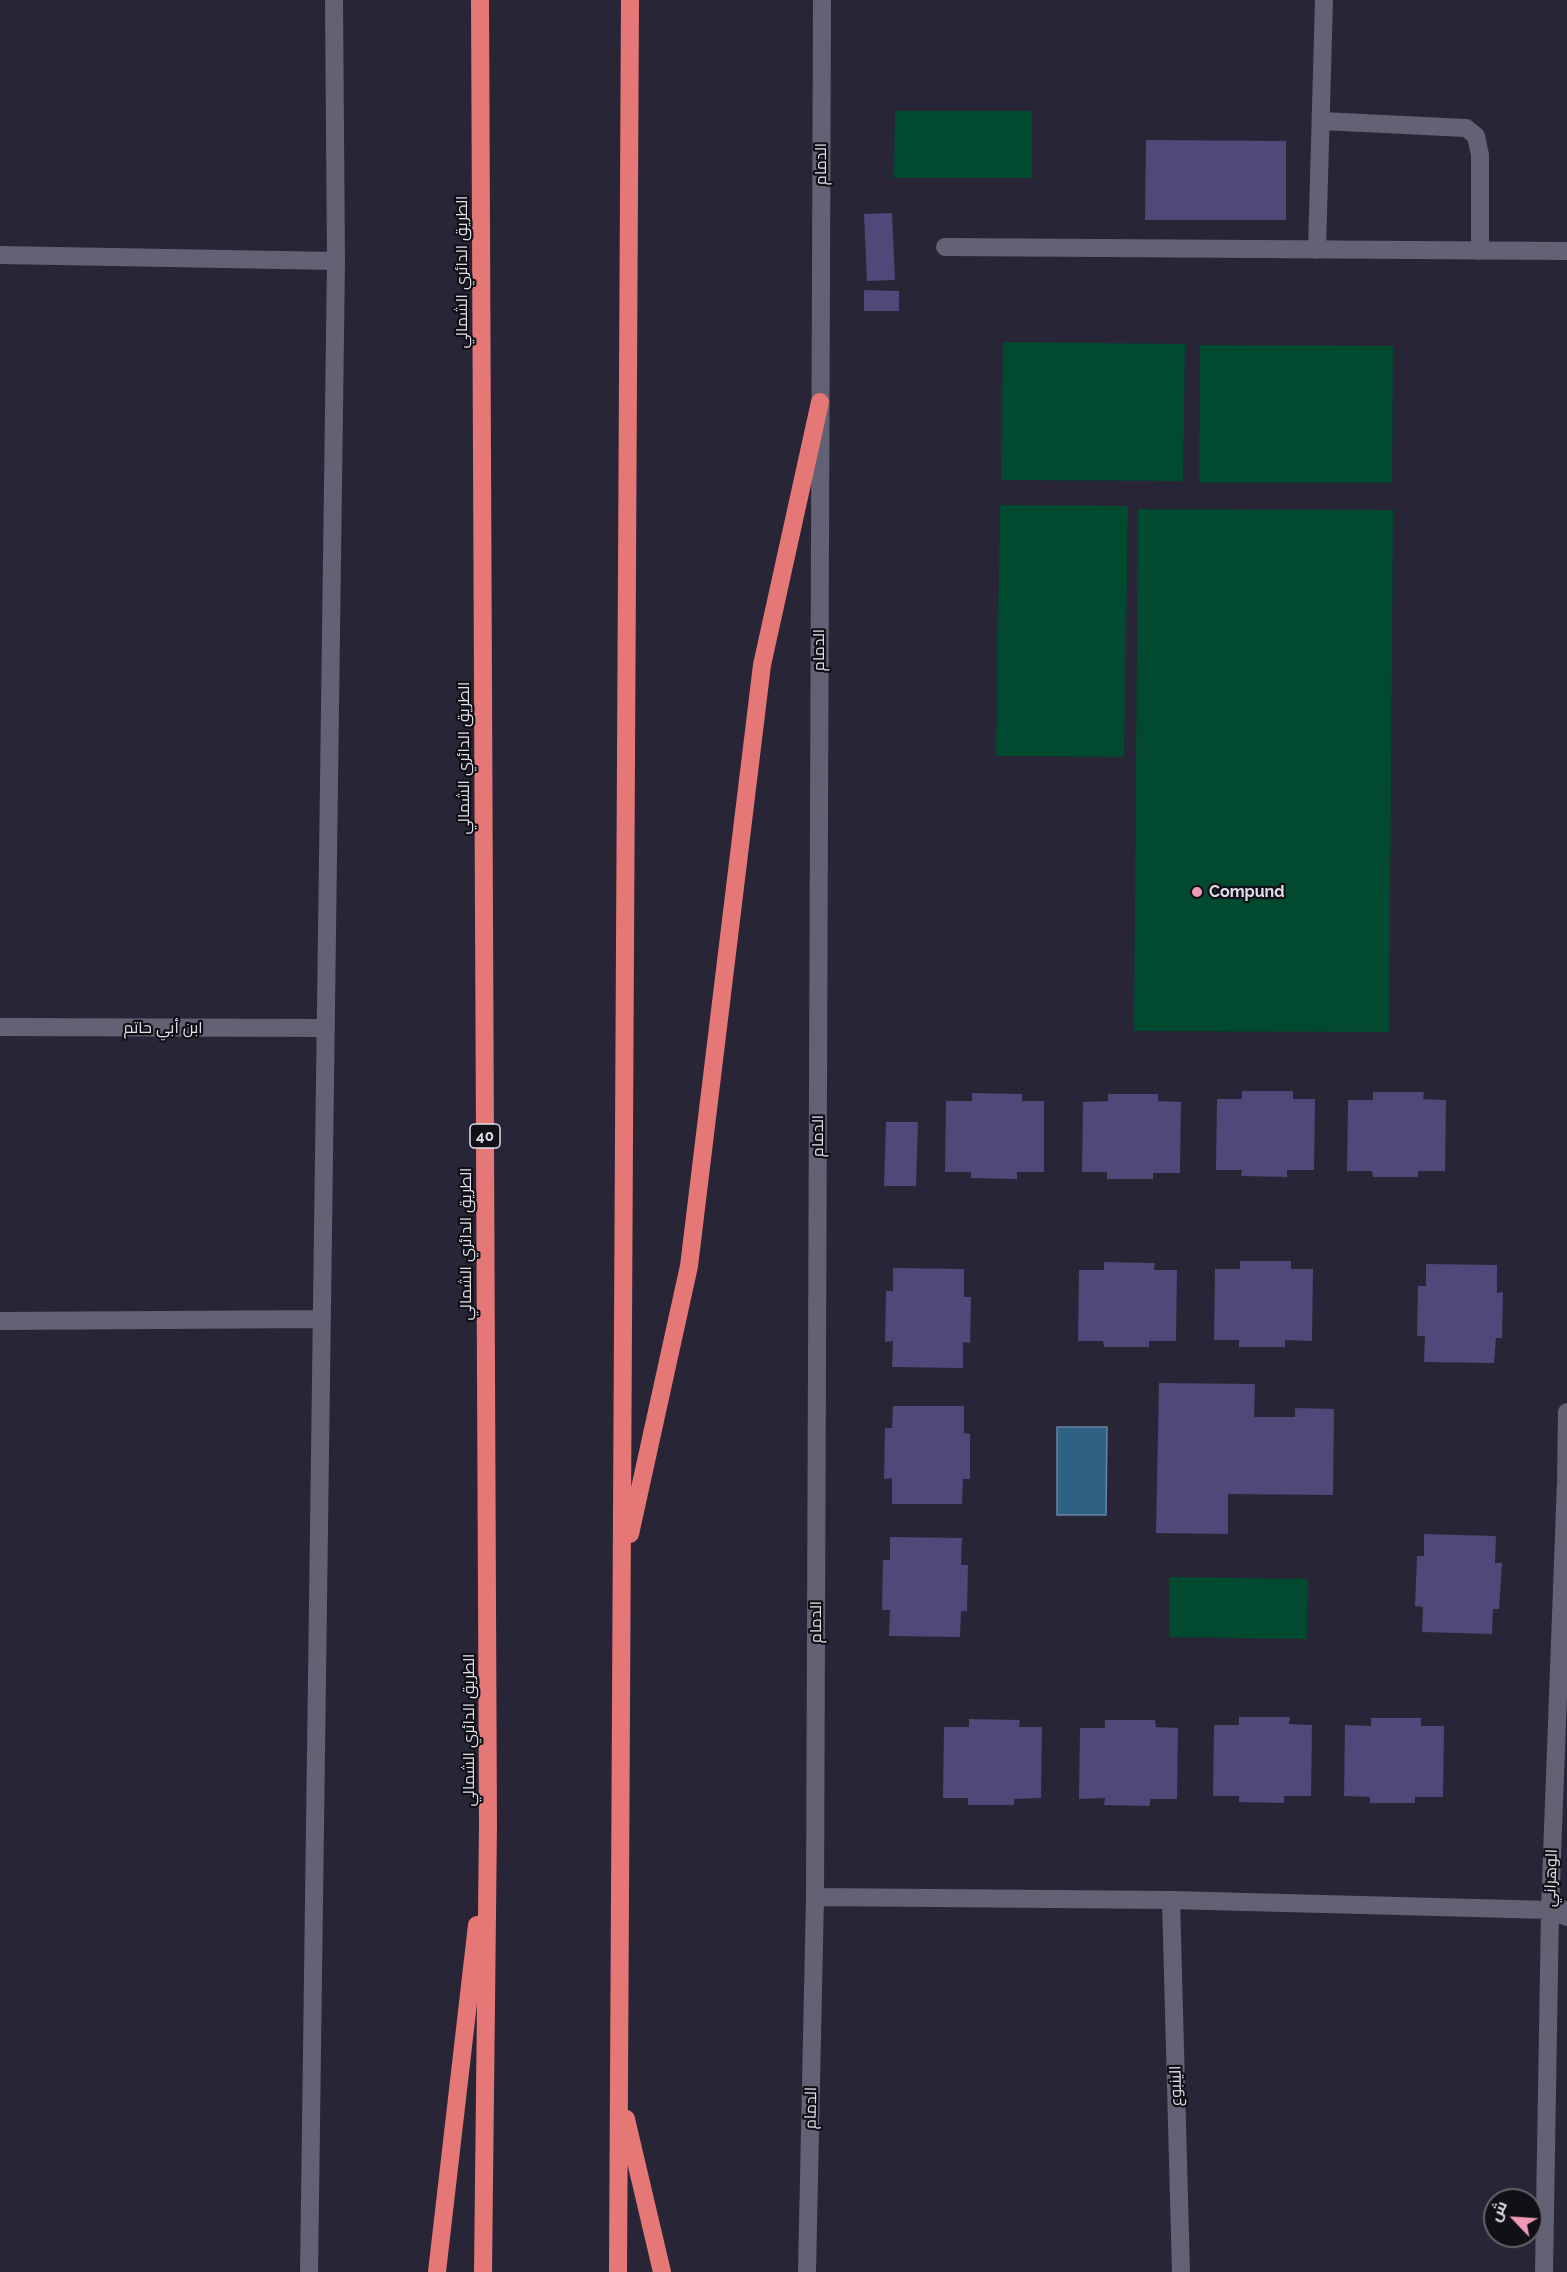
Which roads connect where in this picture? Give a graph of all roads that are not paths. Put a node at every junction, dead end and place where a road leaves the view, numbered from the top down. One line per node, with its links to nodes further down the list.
1 (334, 0): 12 (street)
2 (480, 0): 21 (highway, الطريق الدائري الشمالي / 40)
3 (630, 0): 20 (highway)
4 (822, 0): 13 (street, الدمام)
5 (1324, 0): 6 (street)
6 (1321, 121): 8 (street); 9 (street)
7 (945, 247): 8 (street)
8 (1317, 250): 9 (street)
9 (1480, 251): 10 (street)
10 (1567, 251)
11 (0, 255): 12 (street)
12 (336, 261): 15 (street)
13 (820, 402): 20 (highway); 22 (street, الدمام)
14 (0, 1028): 15 (street, ابن أبي حاتم)
15 (326, 1028): 16 (street)
16 (322, 1319): 17 (street); 27 (street)
17 (0, 1321)
18 (1567, 1412): 19 (street, الوهراني)
19 (1567, 1481): 24 (street, الوهراني)
20 (622, 1571): 26 (highway)
21 (488, 1824): 28 (highway); 29 (highway, الطريق الدائري الشمالي / 40)
22 (815, 1897): 23 (street); 32 (street, الدمام)
23 (1171, 1900): 24 (street); 33 (street, الينبوع)
24 (1558, 1910): 25 (street); 34 (street, الوهراني)
25 (1567, 1917)
26 (620, 2091): 30 (highway); 31 (highway)
27 (309, 2272)
28 (437, 2272)
29 (483, 2272)
30 (618, 2272)
31 (662, 2272)
32 (807, 2272)
33 (1181, 2272)
34 (1544, 2272)

